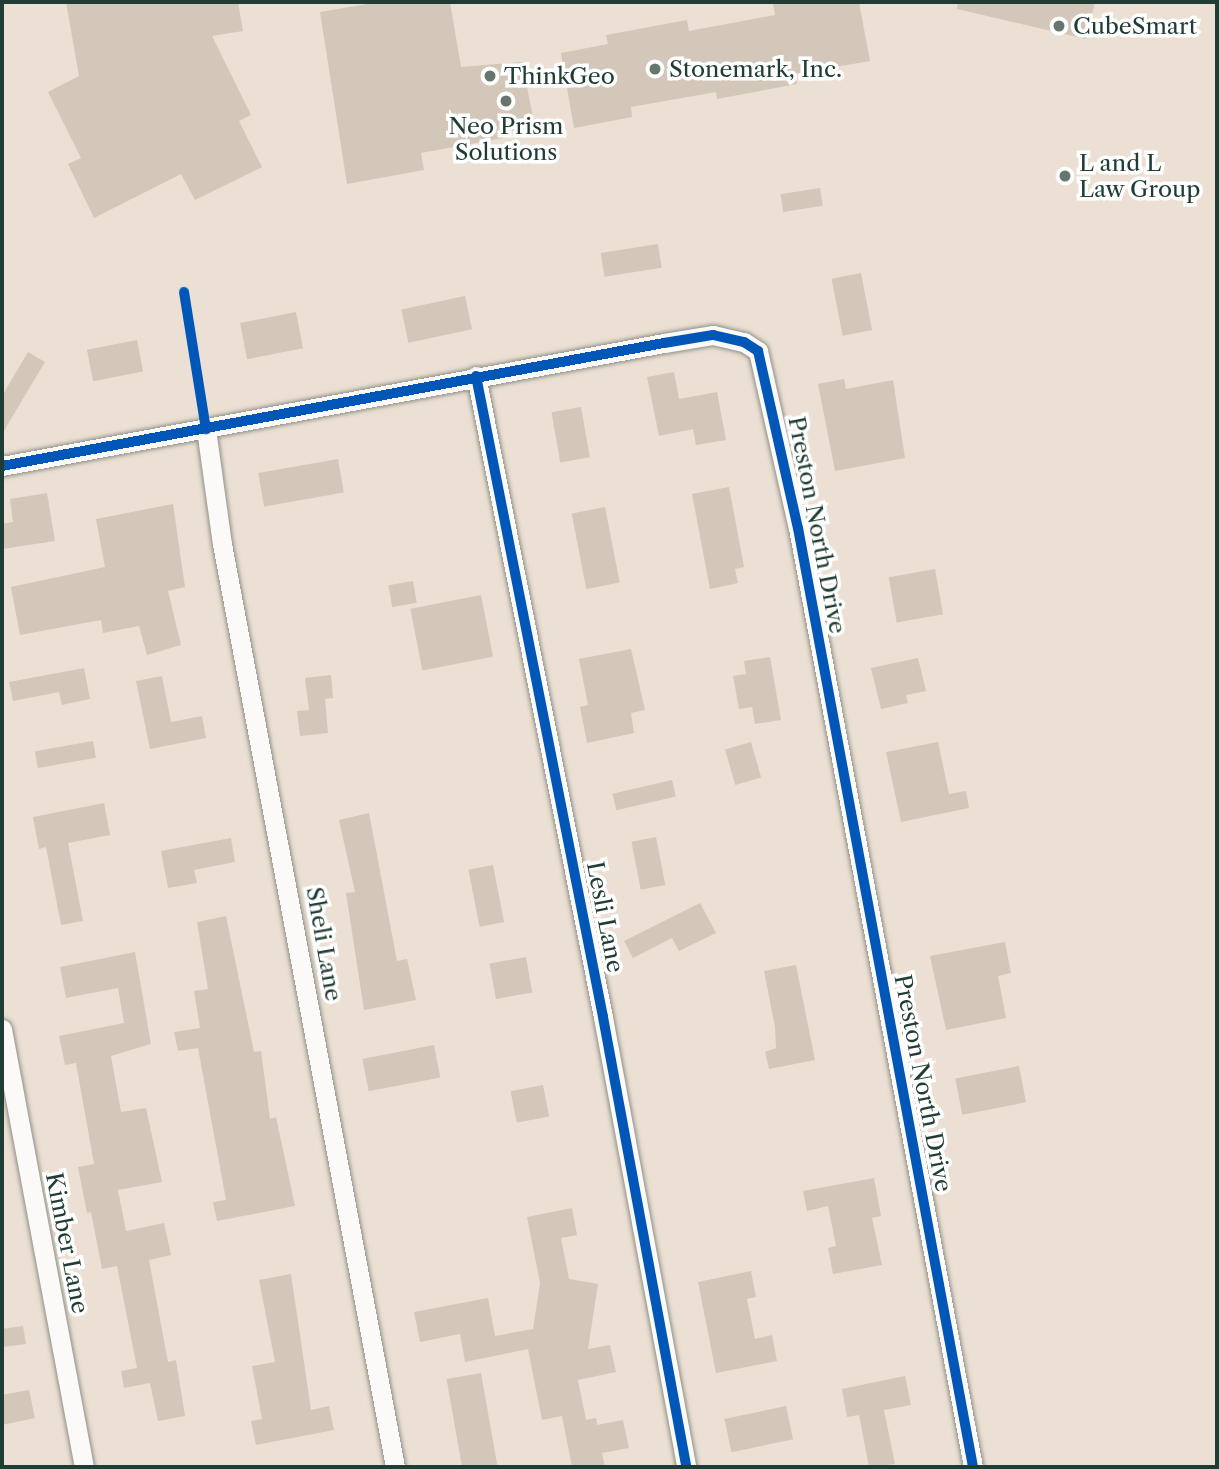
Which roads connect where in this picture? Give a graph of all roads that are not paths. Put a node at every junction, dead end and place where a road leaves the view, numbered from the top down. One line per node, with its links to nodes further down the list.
1 (476, 376): 2 (street, Preston North Drive); 7 (street, Lesli Lane); 8 (street, Preston North Drive)
2 (206, 429): 3 (street, Preston North Drive); 6 (street, Sheli Lane)
3 (2, 466)
4 (2, 1029): 5 (street, Kimber Lane)
5 (84, 1467)
6 (395, 1467)
7 (685, 1467)
8 (973, 1467)

